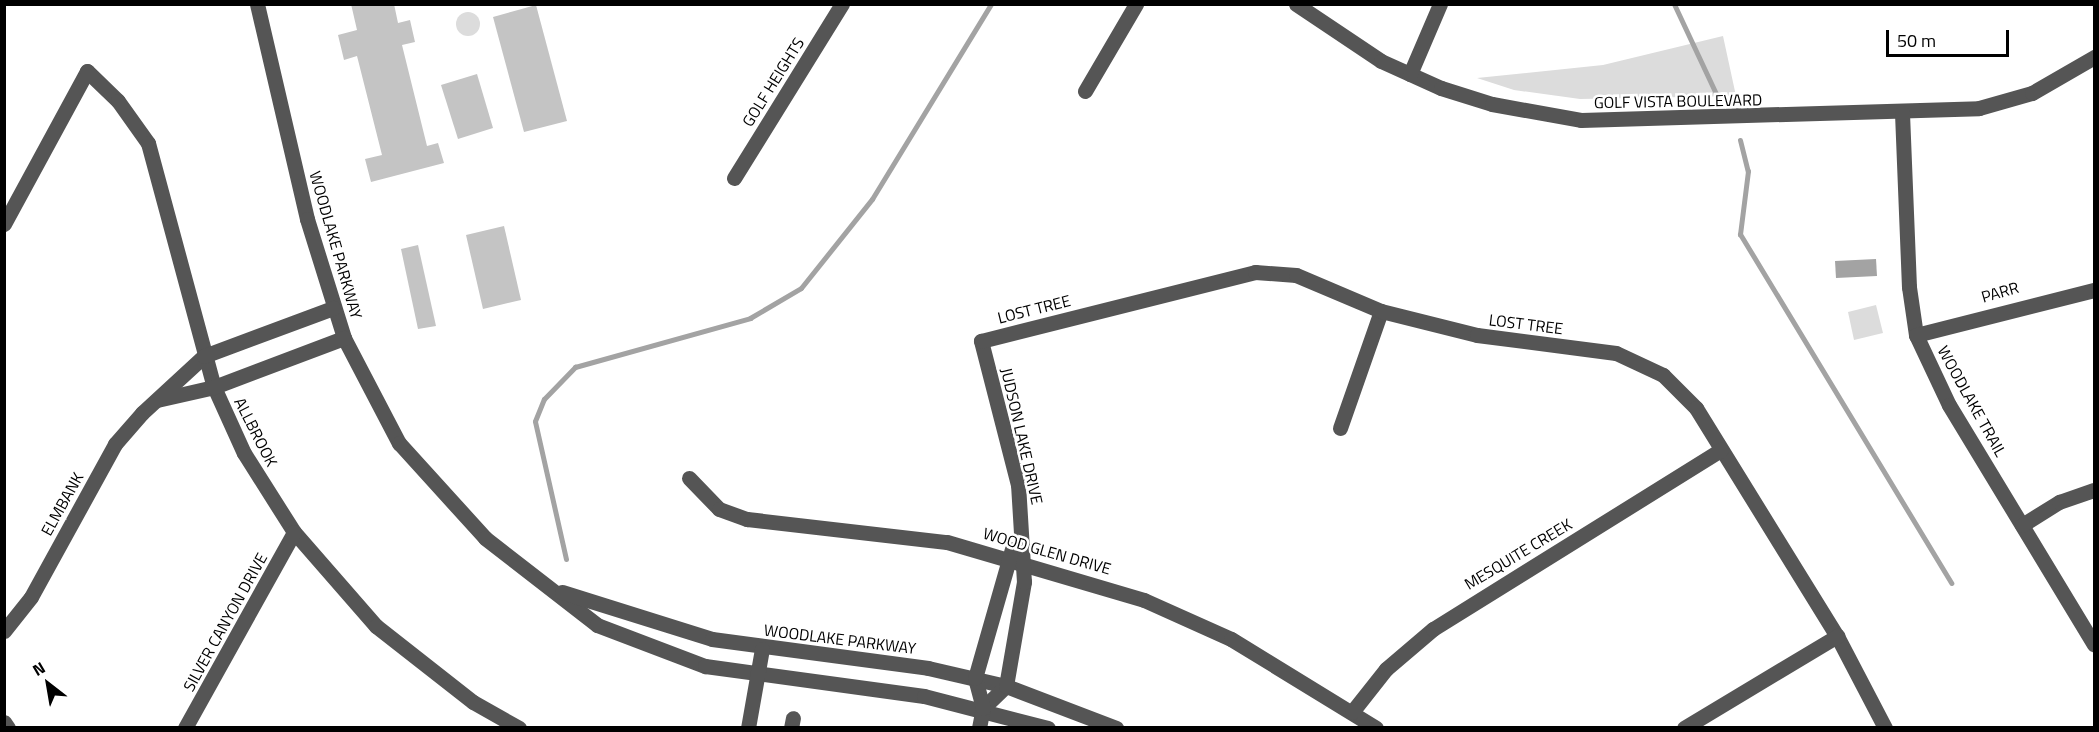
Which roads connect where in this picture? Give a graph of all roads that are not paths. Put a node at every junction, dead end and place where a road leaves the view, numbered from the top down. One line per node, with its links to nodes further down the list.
1 (842, 4): 10 (street, GOLF HEIGHTS)
2 (1136, 4): 8 (street)
3 (1296, 4): 7 (street, GOLF VISTA BOULEVARD)
4 (1440, 4): 7 (street)
5 (258, 5): 13 (street, WOODLAKE PARKWAY)
6 (2094, 57): 9 (street, GOLF VISTA BOULEVARD)
7 (1410, 74): 9 (street, GOLF VISTA BOULEVARD)
8 (1086, 91)
9 (1902, 113): 15 (street, WOODLAKE TRAIL)
10 (734, 178)
11 (4, 224): 18 (street, ALLBROOK)
12 (2094, 290): 15 (street, PARR)
13 (333, 308): 16 (street, WOODLAKE PARKWAY); 18 (street, ELMBANK)
14 (1381, 311): 17 (street, LOST TREE); 21 (street); 22 (street, LOST TREE)
15 (1916, 335): 25 (street, WOODLAKE TRAIL)
16 (344, 338): 19 (street); 30 (street, WOODLAKE PARKWAY)
17 (981, 341): 27 (street, JUDSON LAKE DRIVE)
18 (204, 356): 19 (street, ALLBROOK); 20 (street, ELMBANK)
19 (214, 387): 20 (street); 26 (street, ALLBROOK)
20 (157, 400): 33 (street, ELMBANK)
21 (1340, 428)
22 (1721, 450): 34 (street, LOST TREE); 41 (street, MESQUITE CREEK)
23 (689, 478): 28 (street, WOOD GLEN DRIVE)
24 (2094, 490): 25 (street)
25 (2022, 525): 35 (street, WOODLAKE TRAIL)
26 (294, 532): 44 (street, SILVER CANYON DRIVE); 45 (street, ALLBROOK)
27 (1020, 540): 28 (street); 29 (street, JUDSON LAKE DRIVE)
28 (1006, 556): 29 (street, WOOD GLEN DRIVE); 31 (street)
29 (1023, 560): 32 (street, JUDSON LAKE DRIVE); 41 (street, WOOD GLEN DRIVE)
30 (559, 591): 36 (street, WOODLAKE PARKWAY); 37 (street, WOODLAKE PARKWAY)
31 (989, 622): 32 (street); 38 (street)
32 (1014, 626): 39 (street, JUDSON LAKE DRIVE)
33 (4, 631)
34 (1837, 636): 51 (street); 52 (street, LOST TREE)
35 (2094, 644)
36 (762, 649): 37 (street); 38 (street, WOODLAKE PARKWAY)
37 (759, 675): 40 (street, WOODLAKE PARKWAY); 46 (street)
38 (975, 678): 39 (street, WOODLAKE PARKWAY); 40 (street)
39 (1006, 686): 40 (street); 49 (street, WOODLAKE PARKWAY)
40 (982, 708): 47 (street); 48 (street, WOODLAKE PARKWAY)
41 (1352, 712): 50 (street, WOOD GLEN DRIVE)
42 (4, 722): 43 (street)
43 (8, 728)
44 (185, 728)
45 (519, 728)
46 (748, 728)
47 (979, 728)
48 (1048, 728)
49 (1116, 728)
50 (1376, 728)
51 (1684, 728)
52 (1885, 728)

